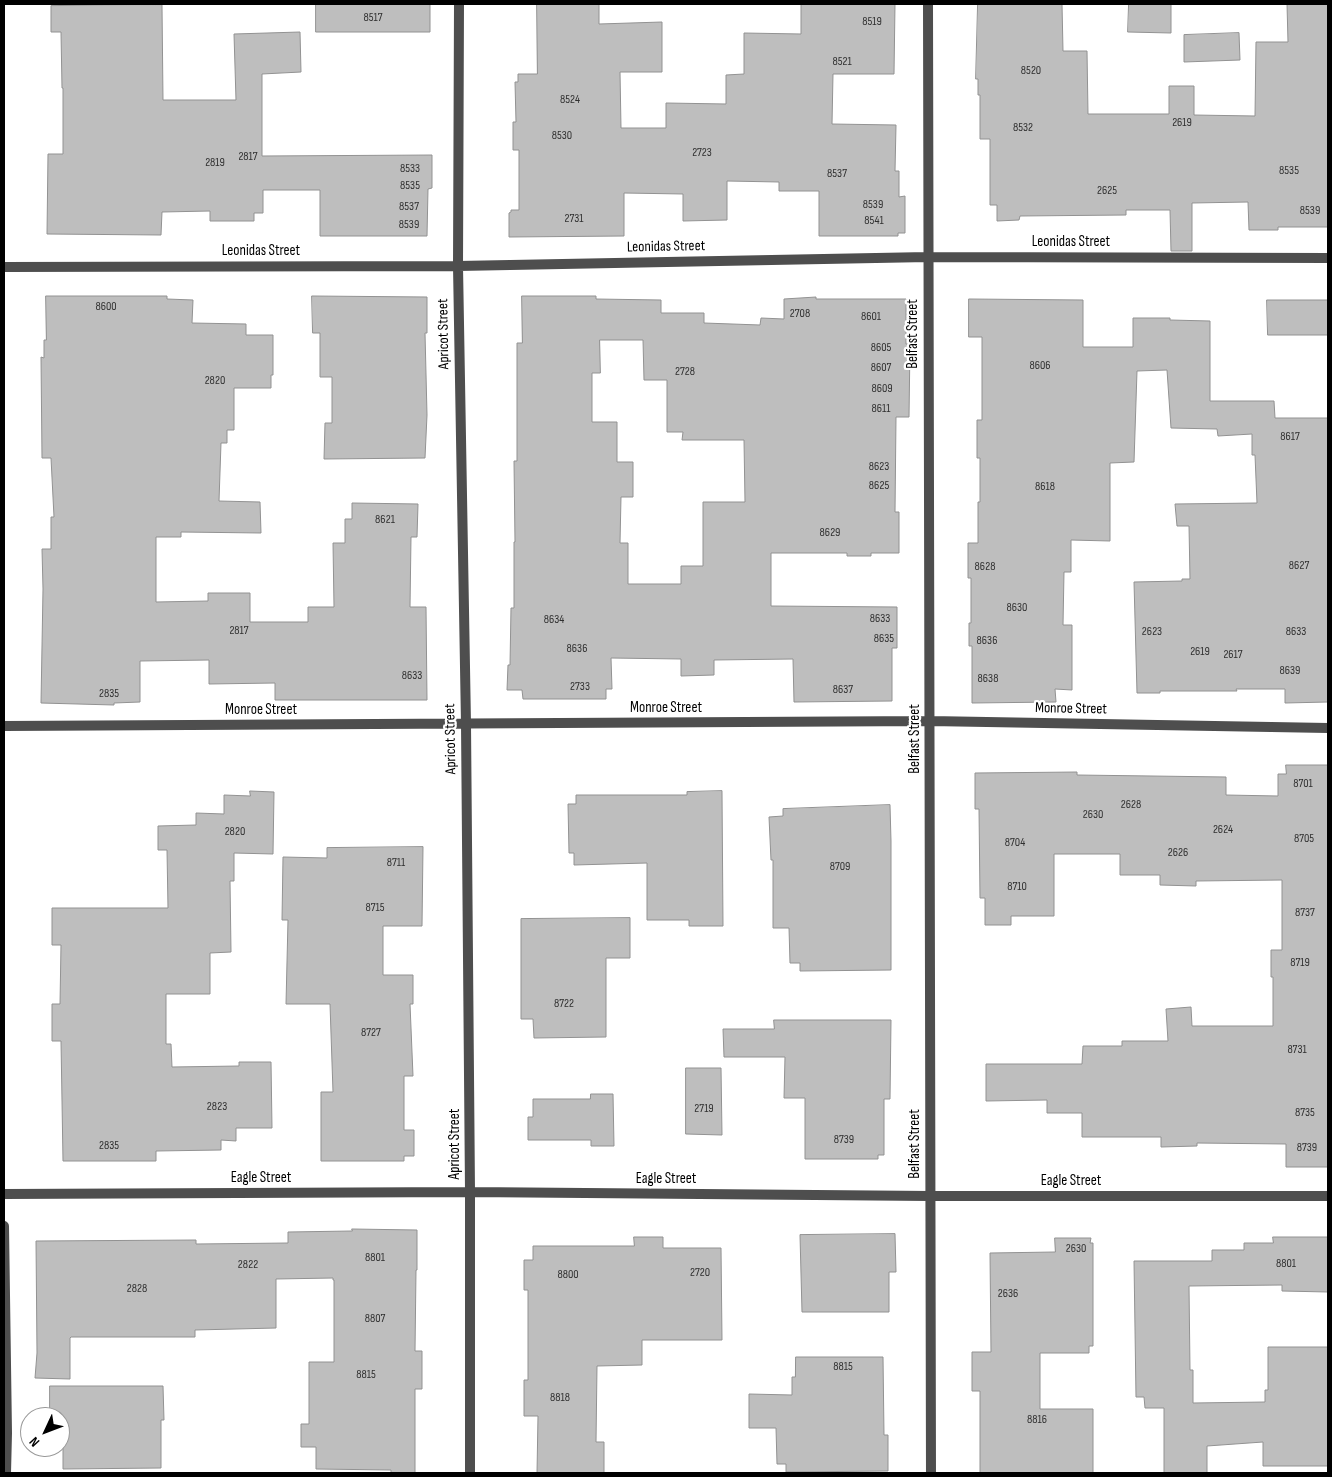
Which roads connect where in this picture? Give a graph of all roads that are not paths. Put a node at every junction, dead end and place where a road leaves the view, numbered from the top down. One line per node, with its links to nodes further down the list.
1 (459, 4): 5 (street, Apricot Street)
2 (928, 4): 3 (street, Belfast Street)
3 (928, 257): 4 (street, Leonidas Street); 5 (street, Leonidas Street); 7 (street, Belfast Street)
4 (1328, 258)
5 (458, 266): 6 (street, Leonidas Street); 8 (street, Apricot Street)
6 (4, 267)
7 (930, 721): 8 (street, Monroe Street); 10 (street, Monroe Street); 13 (street, Belfast Street)
8 (466, 724): 9 (street, Monroe Street); 11 (street, Apricot Street)
9 (4, 726)
10 (1328, 728)
11 (470, 1192): 12 (street, Eagle Street); 13 (street, Eagle Street); 17 (street, Apricot Street)
12 (4, 1194)
13 (930, 1196): 14 (street, Eagle Street); 18 (street, Belfast Street)
14 (1328, 1196)
15 (4, 1226): 16 (street)
16 (6, 1473)
17 (470, 1473)
18 (931, 1473)

